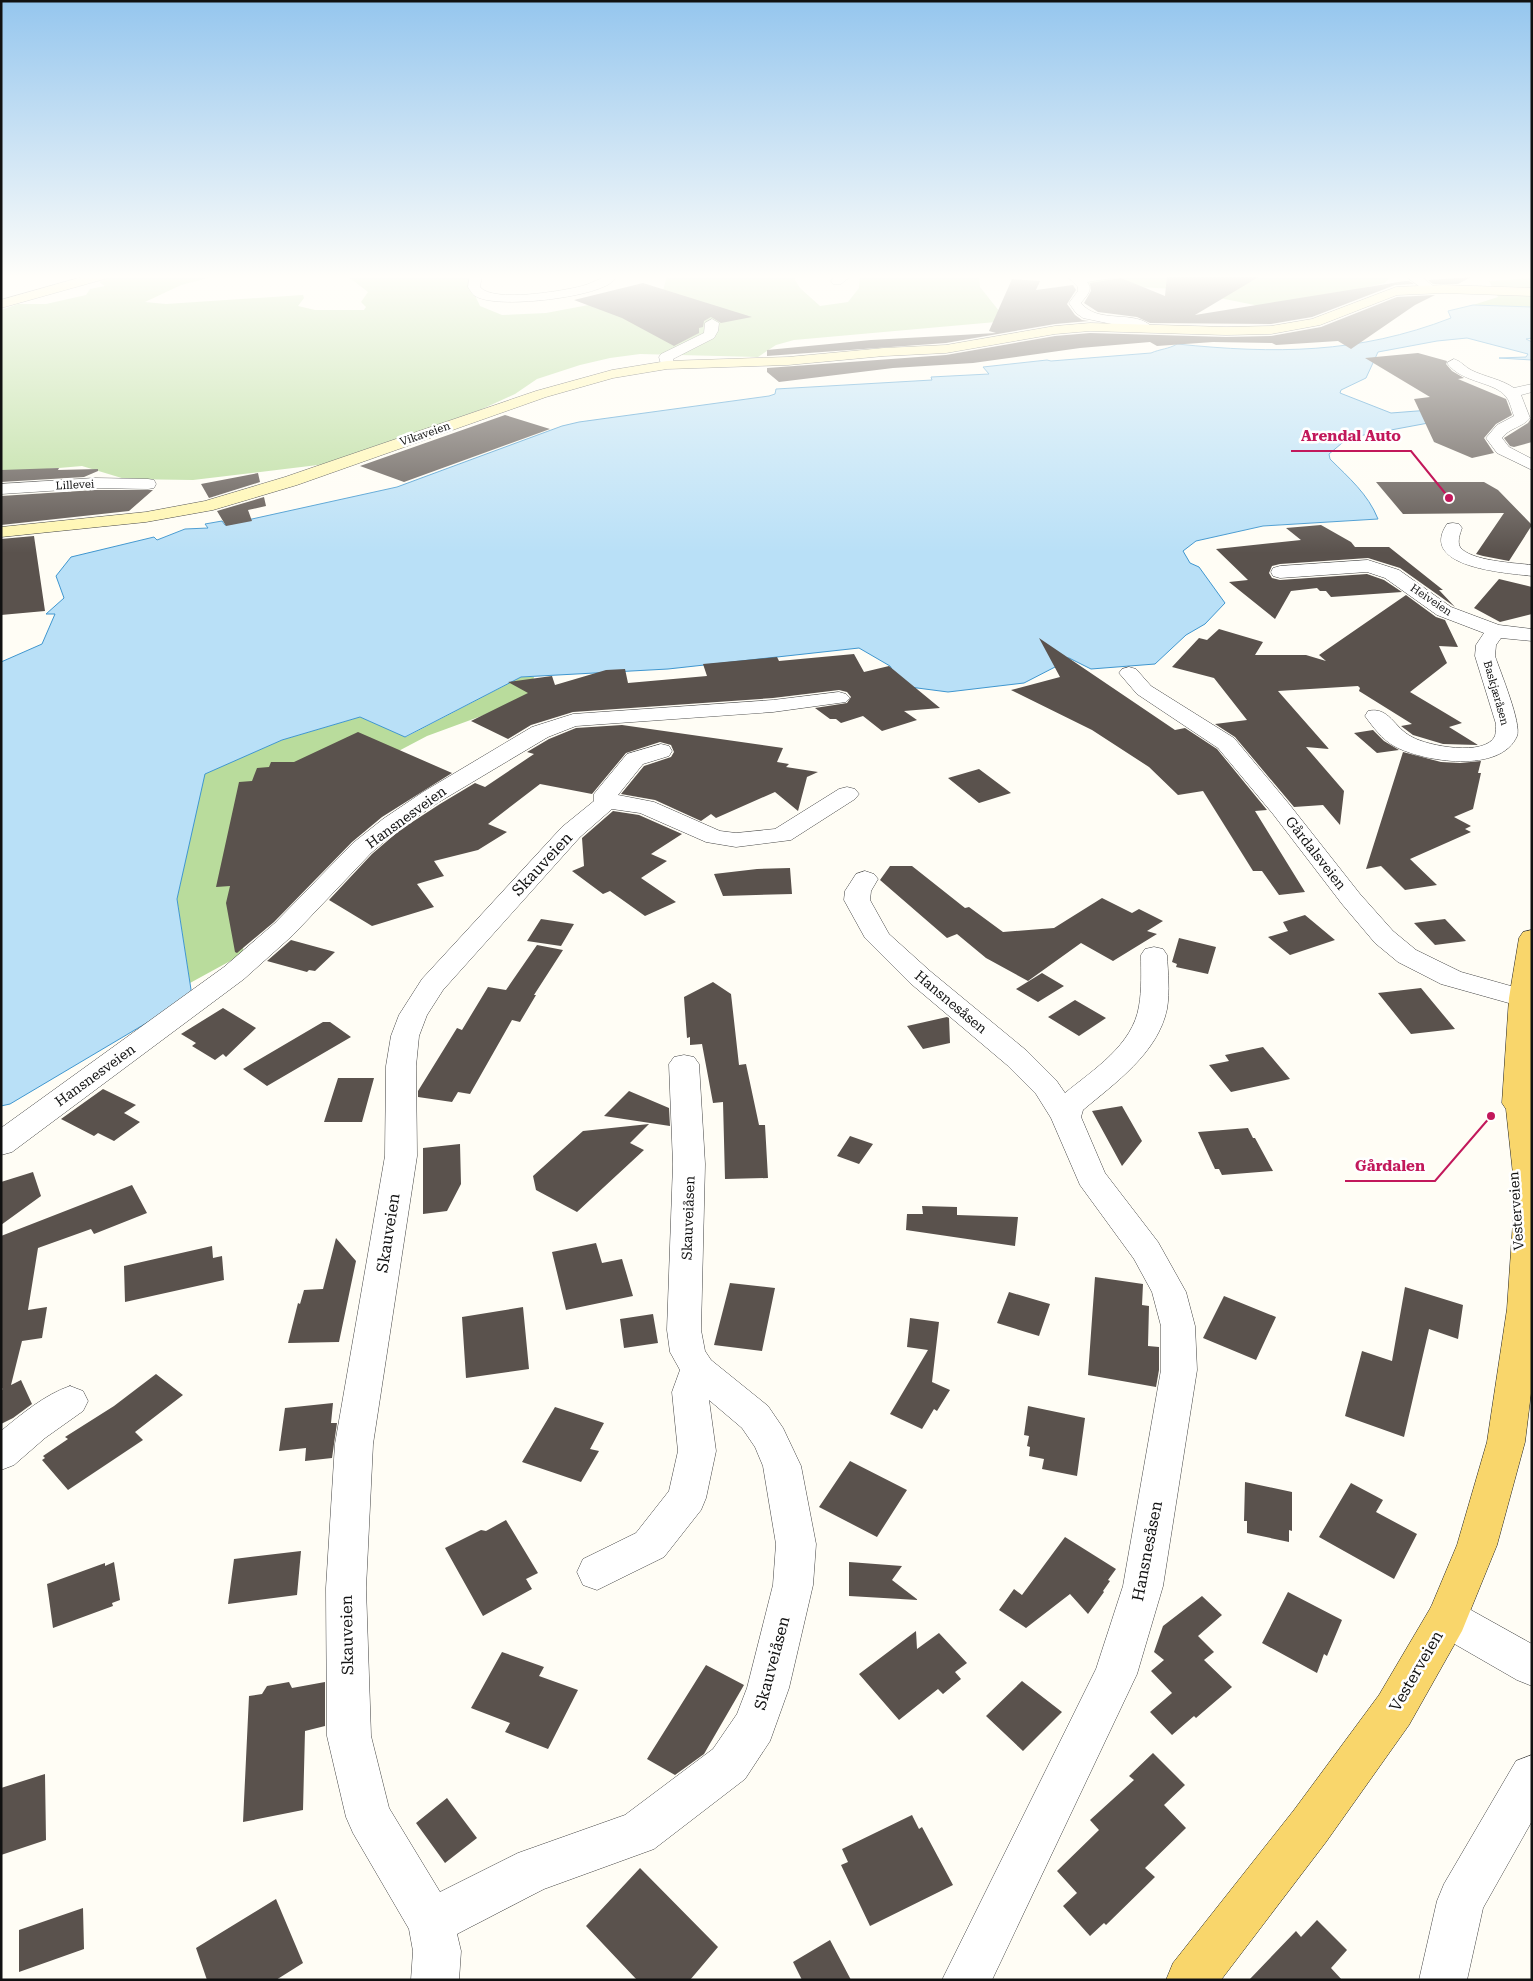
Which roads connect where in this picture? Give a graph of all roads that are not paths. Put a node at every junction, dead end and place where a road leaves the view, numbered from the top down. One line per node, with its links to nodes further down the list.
1 (654, 367): 9 (main road, Vikaveien)
2 (1459, 367): 4 (street)
3 (1532, 388): 4 (street)
4 (1511, 393): 5 (street)
5 (1532, 465)
6 (148, 484): 7 (street, Lillevei)
7 (1, 489)
8 (1453, 528): 10 (street)
9 (1, 532)
10 (1532, 571)
11 (1280, 572): 12 (street, Heiveien)
12 (1496, 631): 13 (street); 16 (street, Baskjæråsen)
13 (1532, 635)
14 (1129, 674): 23 (street, Gårdalsveien)
15 (839, 698): 26 (street, Hansnesveien)
16 (1376, 716)
17 (661, 751): 19 (street)
18 (848, 794): 19 (street)
19 (605, 803): 34 (street, Skauveien)
20 (865, 879): 25 (street, Hansnesåsen)
21 (1532, 938): 23 (main road, Vesterveien)
22 (1154, 955): 25 (street)
23 (1523, 998): 31 (main road, Vesterveien)
24 (684, 1064): 27 (street, Skauveiåsen)
25 (1066, 1117): 36 (street, Hansnesåsen)
26 (1, 1144)
27 (698, 1370): 30 (street); 34 (street, Skauveiåsen)
28 (70, 1401): 29 (street)
29 (1, 1454)
30 (597, 1572)
31 (1447, 1618): 32 (street); 37 (main road, Vesterveien)
32 (1532, 1666)
33 (1532, 1777): 38 (street)
34 (431, 1922): 35 (street, Skauveien)
35 (435, 1980)
36 (966, 1980)
37 (1190, 1980)
38 (1443, 1980)

